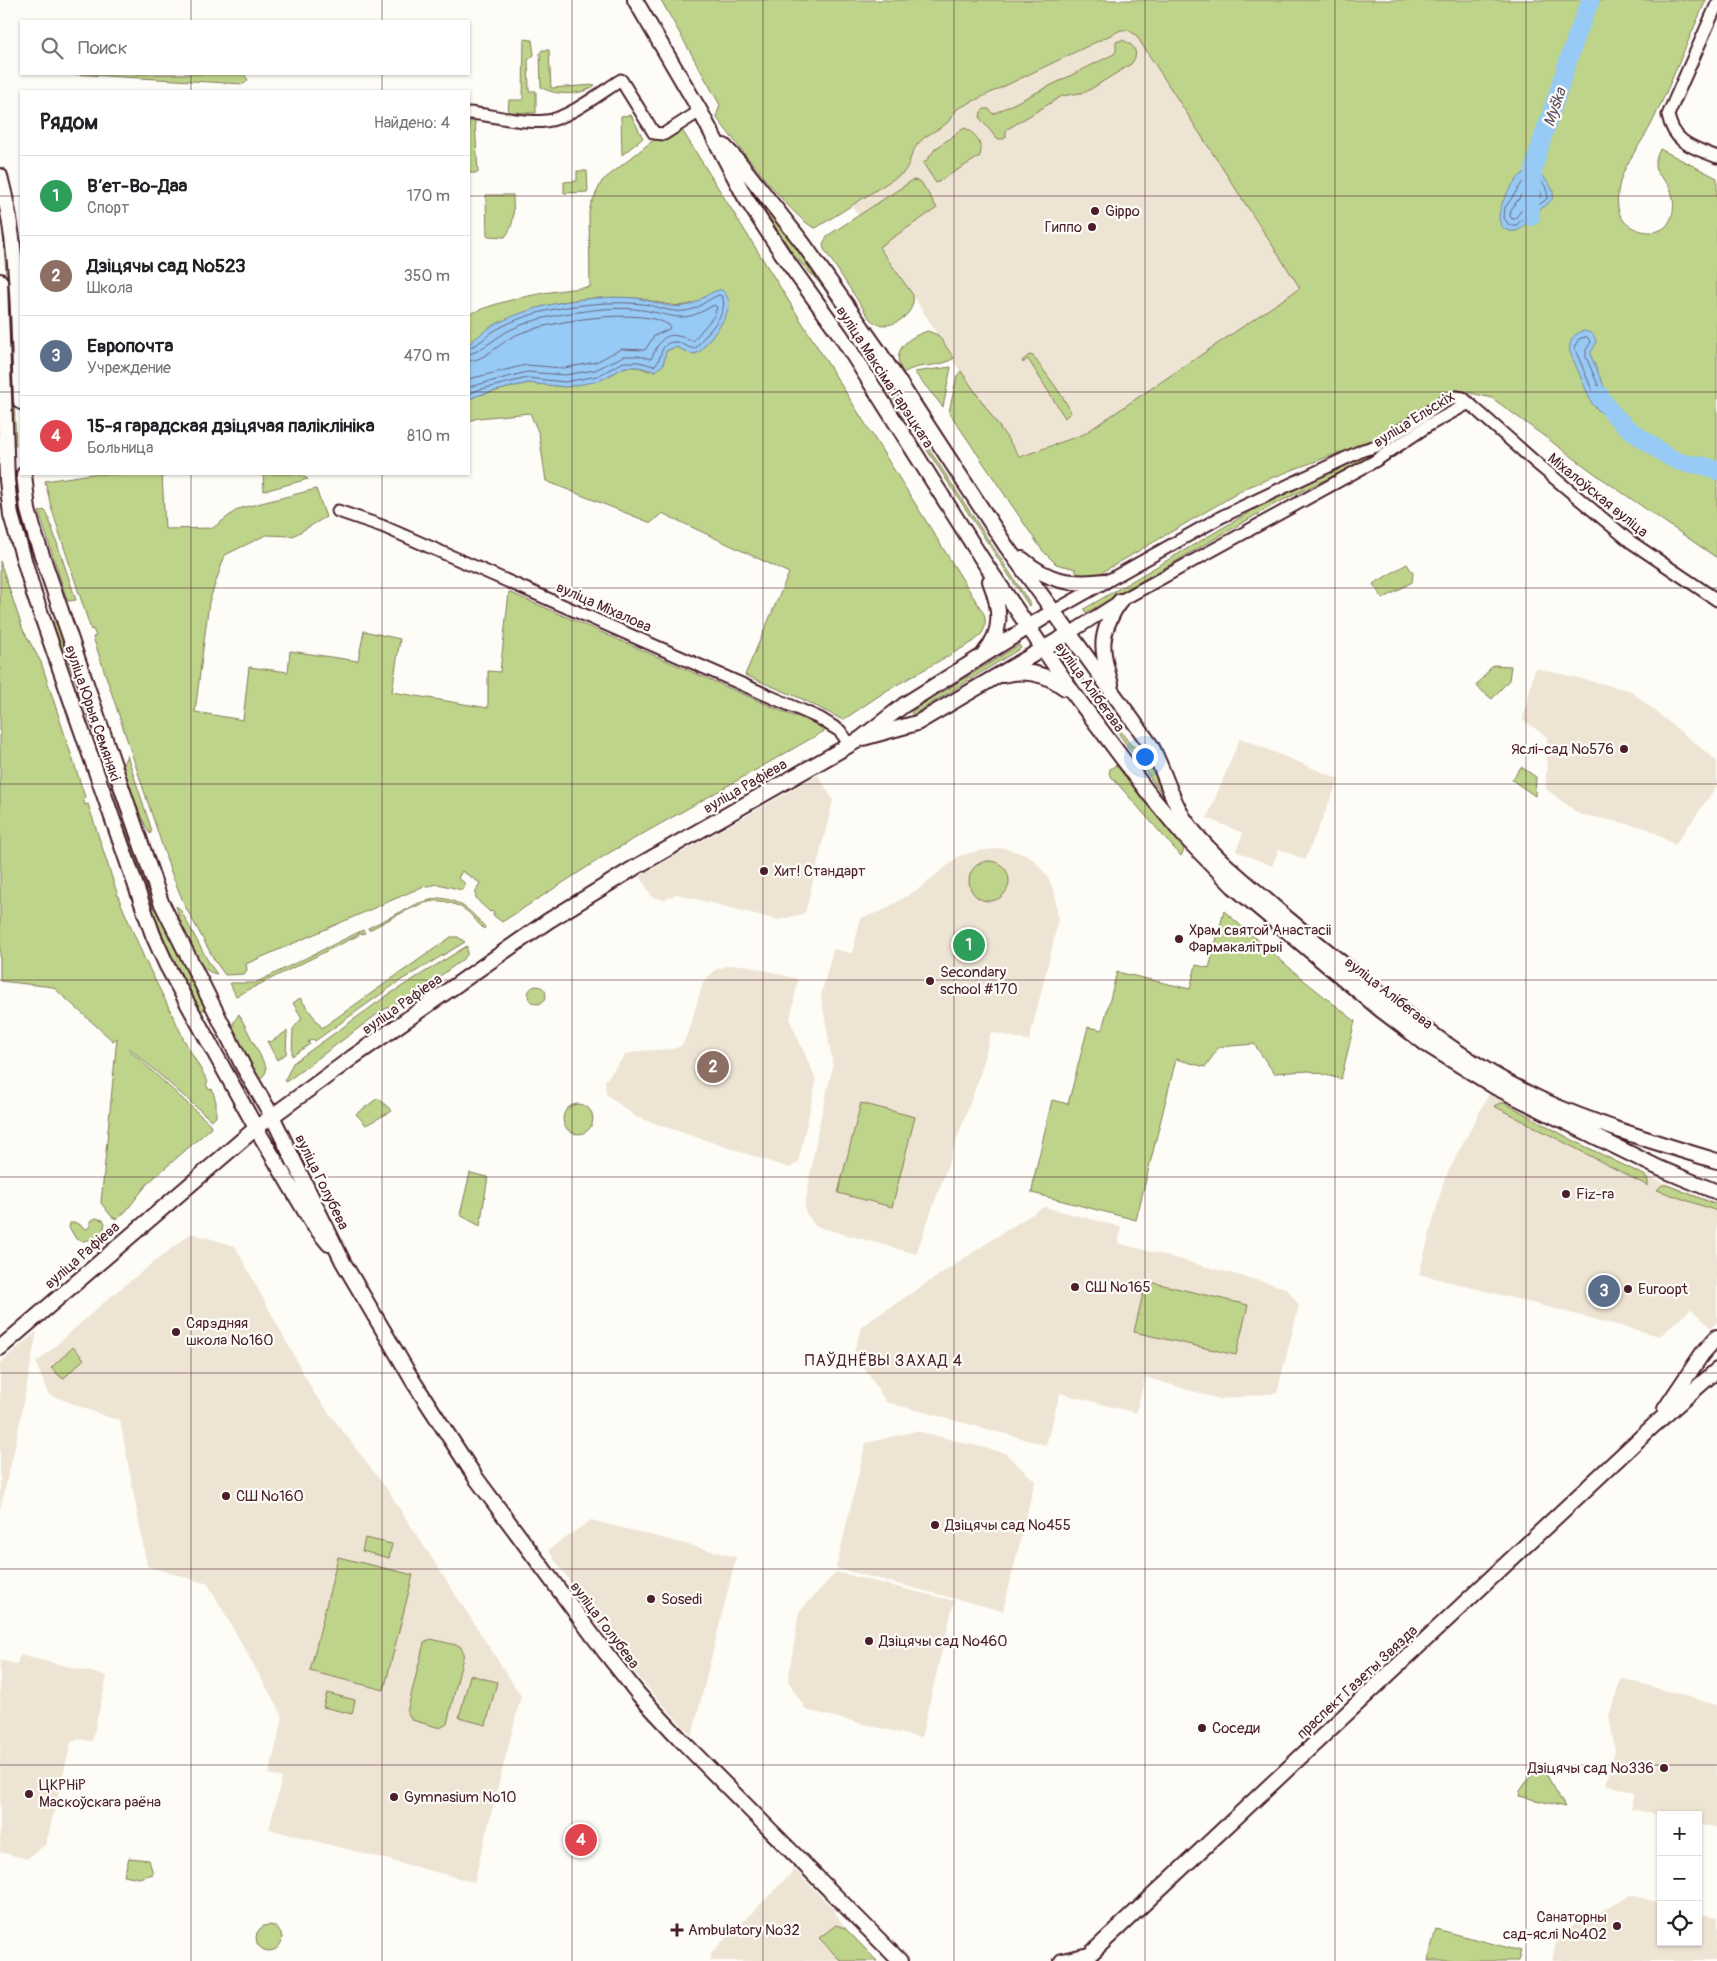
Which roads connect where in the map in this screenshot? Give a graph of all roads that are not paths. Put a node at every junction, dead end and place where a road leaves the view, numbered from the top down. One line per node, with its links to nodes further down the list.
1 (635, 0): 3 (main road, вуліца Максіма Гарэцкага)
2 (1717, 4): 6 (street)
3 (700, 111): 4 (street); 5 (main road, вуліца Максіма Гарэцкага)
4 (470, 113)
5 (712, 133): 10 (main road, вуліца Максіма Гарэцкага); 12 (main road, вуліца Максіма Гарэцкага)
6 (1717, 157)
7 (0, 176): 8 (main road)
8 (17, 245): 11 (main road)
9 (0, 281): 15 (main road, вуліца Юрыя Семянякі)
10 (880, 354): 12 (main road); 17 (main road, вуліца Максіма Гарэцкага)
11 (20, 363)
12 (860, 367): 18 (main road, вуліца Максіма Гарэцкага)
13 (1469, 403): 19 (street, вуліца Ельскіх); 20 (street, Міхалоўская вуліца); 21 (street, вуліца Ельскіх)
14 (24, 476): 15 (main road); 31 (main road, вуліца Юрыя Семянякі)
15 (3, 481): 32 (main road, вуліца Юрыя Семянякі)
16 (338, 511): 30 (street, вуліца Міхалова)
17 (1006, 546): 19 (main road); 22 (main road, вуліца Максіма Гарэцкага)
18 (982, 559): 23 (main road, вуліца Максіма Гарэцкага); 26 (main road)
19 (1106, 580): 22 (street, вуліца Ельскіх)
20 (1717, 600)
21 (1120, 601): 24 (street, вуліца Ельскіх); 29 (main road)
22 (1054, 611): 23 (main road, вуліца Рафіева); 24 (main road, вуліца Алібегава)
23 (1031, 633): 25 (main road, вуліца Алібегава); 26 (main road, вуліца Рафіева)
24 (1070, 633): 25 (main road, вуліца Рафіева); 29 (main road, вуліца Алібегава)
25 (1042, 649): 27 (main road, вуліца Рафіева); 28 (main road, вуліца Алібегава)
26 (980, 658): 30 (main road, вуліца Рафіева)
27 (990, 679): 28 (main road); 30 (main road, вуліца Рафіева)
28 (1074, 694): 34 (main road, вуліца Алібегава)
29 (1115, 697): 33 (main road, вуліца Алібегава)
30 (855, 742): 31 (main road, вуліца Рафіева)
31 (272, 1116): 32 (main road, вуліца Рафіева); 35 (main road, вуліца Голубева)
32 (256, 1128): 35 (main road, вуліца Голубева); 37 (main road, вуліца Рафіева)
33 (1717, 1161)
34 (1717, 1192)
35 (343, 1262): 41 (main road, вуліца Голубева)
36 (1717, 1337): 39 (main road, праспект Газеты Звязда)
37 (0, 1348)
38 (1717, 1370): 39 (main road, праспект Газеты Звязда)
39 (1653, 1426): 40 (main road, праспект Газеты Звязда)
40 (1086, 1958): 42 (main road)
41 (900, 1961)
42 (1062, 1961)

